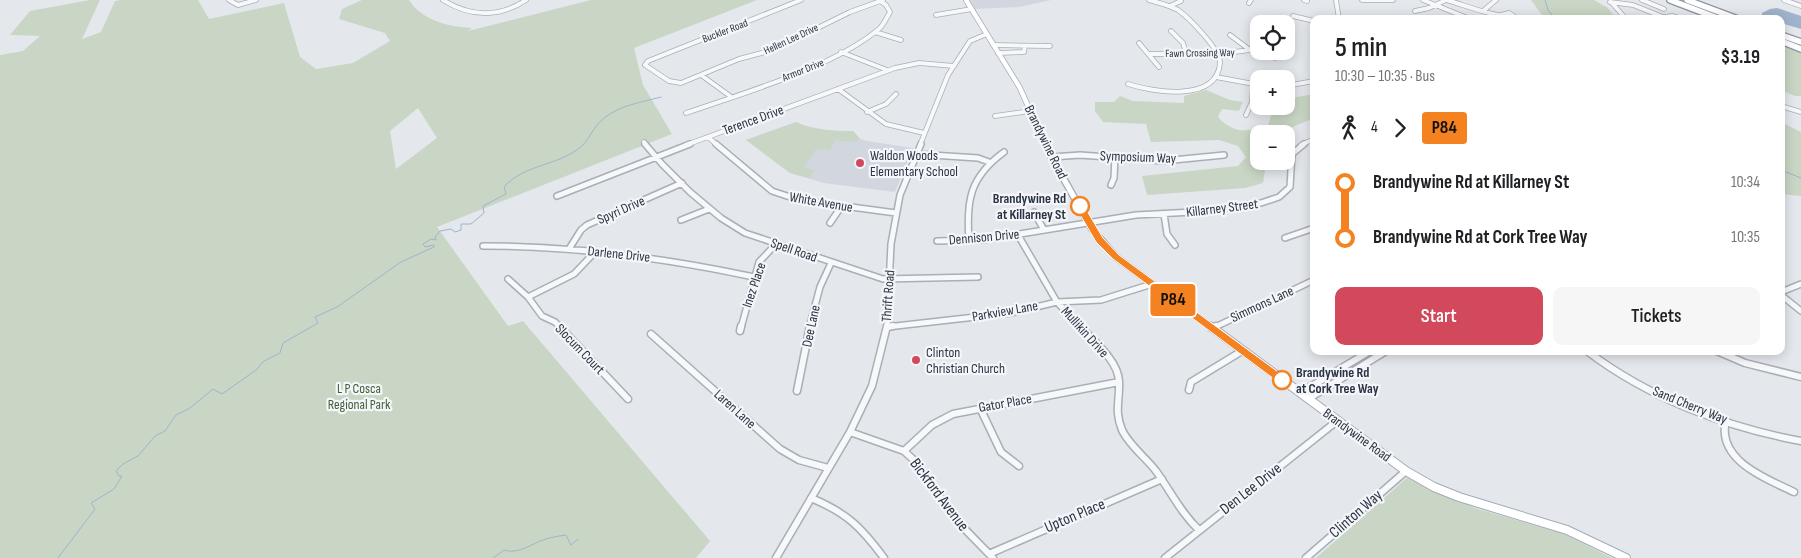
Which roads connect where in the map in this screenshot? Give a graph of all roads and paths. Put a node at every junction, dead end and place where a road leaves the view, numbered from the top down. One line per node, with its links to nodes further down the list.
1 (229, 0): 2 (street)
2 (256, 0)
3 (443, 0): 4 (street)
4 (526, 0)
5 (801, 0): 62 (street, Buckler Road)
6 (881, 0): 39 (street, Armor Drive); 60 (street, Hellen Lee Drive)
7 (966, 0): 24 (main road, Brandywine Road)
8 (1149, 0): 22 (street)
9 (1336, 0): 30 (street)
10 (1362, 0): 11 (street)
11 (1393, 0)
12 (1423, 0): 21 (street)
13 (1447, 0): 21 (street); 27 (street)
14 (1496, 0): 27 (street)
15 (1642, 0): 25 (street)
16 (1670, 0): 34 (highway)
17 (1687, 0): 35 (highway)
18 (1784, 0): 23 (street)
19 (1181, 1): 22 (street)
20 (1610, 1): 32 (street); 33 (street)
21 (1436, 5): 26 (street); 31 (street)
22 (1170, 6): 56 (street)
23 (1801, 6)
24 (972, 9): 28 (street); 40 (main road, Brandywine Road)
25 (1664, 9)
26 (1416, 10)
27 (1483, 11): 29 (street)
28 (936, 14)
29 (1502, 14)
30 (1338, 15)
31 (1460, 15)
32 (1624, 15)
33 (1657, 15)
34 (1709, 15)
35 (1727, 15)
36 (1295, 16): 37 (street)
37 (1310, 20)
38 (1170, 31): 55 (street)
39 (875, 32): 43 (street); 52 (street, Armor Drive)
40 (987, 34): 47 (main road, Brandywine Road); 57 (street, Thrift Road)
41 (1230, 36): 51 (street)
42 (1785, 36): 45 (highway)
43 (901, 40)
44 (1785, 42): 50 (highway)
45 (1801, 42)
46 (1139, 43): 54 (street)
47 (993, 45): 48 (street); 53 (main road, Brandywine Road)
48 (1025, 46): 49 (street); 53 (street)
49 (1050, 46)
50 (1801, 48)
51 (1250, 50): 56 (street, Fawn Crossing Way)
52 (841, 52): 59 (street); 69 (street, Armor Drive)
53 (998, 53): 72 (main road, Brandywine Road)
54 (1150, 54): 55 (street, Fawn Crossing Way); 58 (street)
55 (1186, 54): 56 (street, Fawn Crossing Way)
56 (1218, 54): 61 (street)
57 (954, 66): 59 (street, Terence Drive); 78 (street, Thrift Road)
58 (1159, 67)
59 (888, 70): 67 (street, Terence Drive)
60 (700, 75): 62 (street, Hellen Lee Drive); 69 (street)
61 (1216, 76): 64 (street); 65 (street)
62 (669, 81)
63 (1310, 82): 66 (street)
64 (1250, 83)
65 (1128, 84)
66 (1295, 84)
67 (838, 89): 73 (street); 79 (street, Terence Drive)
68 (896, 94): 73 (street)
69 (730, 96): 75 (street, Armor Drive)
70 (1250, 106): 76 (street)
71 (1785, 107): 74 (street)
72 (1031, 111): 77 (street); 86 (main road, Brandywine Road)
73 (867, 112): 78 (street)
74 (1801, 112)
75 (686, 113)
76 (1246, 115)
77 (995, 116)
78 (924, 133): 83 (street, Thrift Road)
79 (708, 137): 85 (street, Terence Drive); 92 (street, White Avenue)
80 (644, 142): 85 (street, Spell Road)
81 (1310, 142): 96 (street, Killarney Street)
82 (1004, 152): 88 (street)
83 (916, 154): 88 (street); 95 (street, Thrift Road)
84 (1224, 155): 87 (street, Symposium Way)
85 (656, 156): 89 (street, Spell Road); 91 (street, Terence Drive)
86 (1052, 157): 87 (street, Symposium Way); 99 (main road, Brandywine Road)
87 (1115, 157): 90 (street)
88 (989, 162): 104 (street)
89 (682, 183): 93 (street, Spell Road); 109 (street, Spyri Drive)
90 (1111, 185)
91 (557, 196)
92 (841, 206): 95 (street, White Avenue); 98 (street)
93 (709, 208): 97 (street); 106 (street, Spell Road)
94 (1034, 212): 101 (street)
95 (896, 213): 115 (street, Thrift Road)
96 (1164, 214): 99 (street, Killarney Street); 107 (street)
97 (680, 220)
98 (830, 223)
99 (1089, 223): 101 (street, Dennison Drive); 117 (main road, Brandywine Road)
100 (1310, 229): 103 (street)
101 (1044, 230): 102 (street, Dennison Drive)
102 (1018, 235): 104 (street, Dennison Drive); 122 (street, Mullikin Drive)
103 (1285, 238)
104 (969, 240): 105 (street, Dennison Drive)
105 (937, 241)
106 (776, 244): 111 (street, Spell Road); 112 (street, Inez Place)
107 (1175, 245)
108 (483, 246): 109 (street, Darlene Drive)
109 (569, 249): 110 (street, Darlene Drive)
110 (595, 252): 112 (street, Darlene Drive); 120 (street)
111 (831, 263): 115 (street, Spell Road); 135 (street, Dee Lane)
112 (754, 276): 126 (street, Inez Place)
113 (978, 277): 115 (street, Spell Road)
114 (508, 279): 120 (street, Slocum Court)
115 (890, 280): 124 (street, Thrift Road)
116 (1310, 282): 125 (street, Simmons Lane)
117 (1152, 284): 122 (street, Parkview Lane); 125 (main road, Brandywine Road)
118 (1801, 284): 119 (street)
119 (1785, 291)
120 (528, 297): 138 (street, Slocum Court)
121 (1785, 297): 123 (street)
122 (1057, 302): 124 (street, Parkview Lane); 134 (street, Mullikin Drive)
123 (1801, 311)
124 (886, 326): 143 (street, Thrift Road)
125 (1212, 329): 128 (main road, Brandywine Road)
126 (740, 331)
127 (651, 334): 147 (street, Laren Lane)
128 (1242, 351): 136 (street); 137 (main road, Brandywine Road)
129 (1363, 355): 137 (street)
130 (1380, 355): 139 (street)
131 (1592, 355): 141 (street, Sand Cherry Way)
132 (1727, 355): 133 (street)
133 (1801, 378)
134 (1119, 382): 140 (street, Gator Place); 149 (street, Mullikin Drive)
135 (797, 390)
136 (1189, 390)
137 (1300, 393): 139 (main road, Brandywine Road)
138 (628, 399)
139 (1308, 399): 142 (main road, Brandywine Road)
140 (980, 408): 145 (street, Gator Place); 146 (street)
141 (1726, 420): 144 (street, Sand Cherry Way); 150 (street)
142 (1337, 421): 148 (main road, Brandywine Road); 152 (street, Den Lee Drive)
143 (850, 432): 145 (street, Bickford Avenue); 147 (street, Thrift Road)
144 (1801, 441)
145 (904, 451): 153 (street, Bickford Avenue)
146 (1019, 466)
147 (828, 468): 151 (street, Thrift Road)
148 (1406, 471): 157 (street, Clinton Way); 158 (main road, Brandywine Road)
149 (1162, 479): 152 (street, Mullikin Drive); 153 (street, Upton Place)
150 (1794, 492)
151 (811, 498): 154 (street, Thrift Road); 155 (street)
152 (1199, 530): 156 (street, Den Lee Drive)
153 (991, 556)
154 (776, 558)
155 (884, 558)
156 (1165, 558)
157 (1306, 558)
158 (1626, 558)

